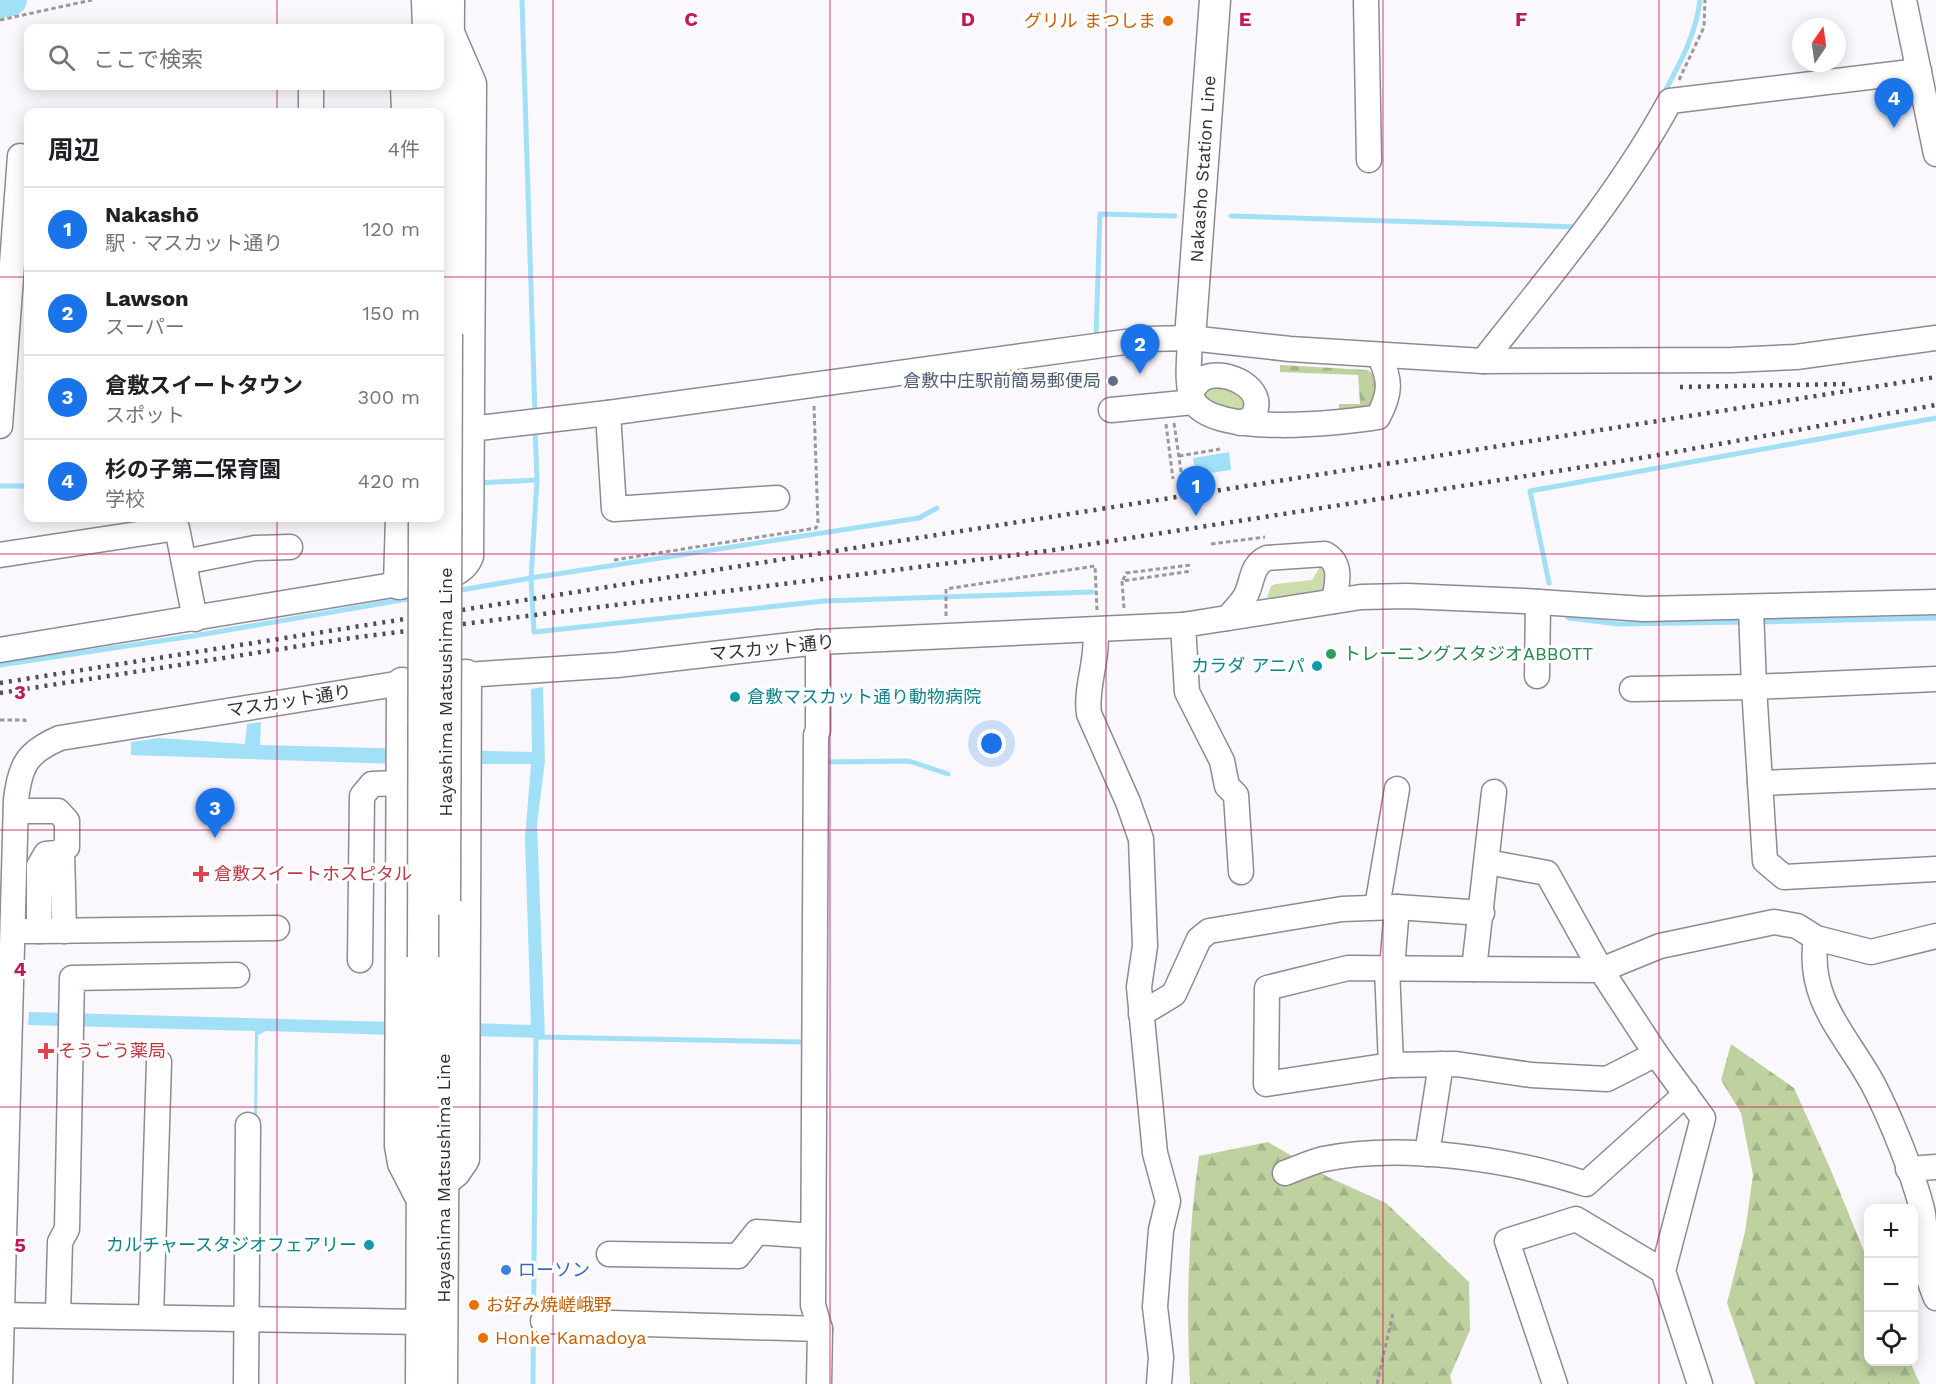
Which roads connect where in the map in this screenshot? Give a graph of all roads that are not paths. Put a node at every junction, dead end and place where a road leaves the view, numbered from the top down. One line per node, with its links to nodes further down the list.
1 (427, 0): 6 (main road, Hayashima Matsushima Line)
2 (449, 0): 7 (main road, Hayashima Matsushima Line)
3 (1215, 0): 24 (main road, Nakasho Station Line)
4 (1366, 0): 20 (street)
5 (1904, 0): 9 (street)
6 (436, 24)
7 (441, 24)
8 (444, 39): 34 (main road)
9 (1924, 70): 18 (street); 27 (street)
10 (310, 90): 14 (street)
11 (406, 90): 15 (main road)
12 (428, 90): 16 (main road)
13 (441, 90): 17 (main road, Hayashima Matsushima Line, bridge)
14 (311, 108)
15 (407, 108)
16 (427, 108)
17 (441, 108)
18 (1936, 154)
19 (16, 156): 22 (street)
20 (1369, 160)
21 (444, 220): 84 (main road, Hayashima Matsushima Line, bridge)
22 (7, 249): 23 (street)
23 (4, 336): 32 (street)
24 (1190, 338): 26 (street); 28 (street); 30 (street)
25 (1936, 338): 27 (street)
26 (1380, 355): 27 (street); 31 (street)
27 (1483, 362)
28 (1193, 397): 29 (street); 31 (street); 31 (street)
29 (1111, 410)
30 (608, 413): 34 (street); 35 (street)
31 (1240, 423)
32 (0, 426)
33 (444, 431): 34 (street)
34 (469, 431): 41 (main road)
35 (777, 498)
36 (401, 522): 41 (main road)
37 (424, 522): 84 (main road, Hayashima Matsushima Line, bridge)
38 (290, 547): 40 (street)
39 (0, 555): 40 (street)
40 (184, 562): 49 (street)
41 (399, 584): 49 (street)
42 (1248, 588): 43 (street); 46 (street); 47 (street)
43 (1334, 601): 44 (street, マスカット通り); 46 (street, マスカット通り)
44 (1538, 602): 48 (street, マスカット通り); 55 (street)
45 (1936, 602): 48 (street, マスカット通り)
46 (1271, 611): 47 (street, マスカット通り)
47 (1228, 618): 51 (street, マスカット通り)
48 (1751, 618): 58 (street)
49 (195, 619): 53 (street)
50 (1096, 621): 51 (street, マスカット通り); 52 (street, マスカット通り); 83 (street)
51 (1184, 625): 69 (street)
52 (818, 642): 54 (street, マスカット通り); 97 (street)
53 (0, 650)
54 (466, 675): 57 (street, マスカット通り); 84 (main road)
55 (1537, 676)
56 (1936, 679): 58 (street)
57 (402, 683): 60 (main road); 65 (street, マスカット通り)
58 (1754, 687): 59 (street); 62 (street)
59 (1632, 689)
60 (401, 765): 78 (street); 84 (main road)
61 (1936, 776): 62 (street)
62 (1760, 783): 68 (street)
63 (1397, 789): 70 (street)
64 (1494, 792): 67 (street)
65 (16, 811): 66 (street); 73 (street, マスカット通り)
66 (62, 851): 74 (street); 75 (street)
67 (1487, 862): 71 (street); 81 (street)
68 (1936, 869)
69 (1241, 872)
70 (1387, 907): 71 (street); 79 (street); 83 (street)
71 (1482, 913): 80 (street)
72 (277, 928): 75 (street)
73 (7, 930): 74 (street); 89 (street, マスカット通り)
74 (39, 931): 75 (street)
75 (64, 931)
76 (1936, 936): 77 (street)
77 (1815, 938): 81 (street); 94 (street)
78 (360, 960)
79 (1389, 968): 80 (street); 88 (street); 88 (street)
80 (1474, 969): 81 (street)
81 (1600, 970): 85 (street)
82 (237, 975): 102 (street)
83 (1142, 1014): 113 (street)
84 (433, 1029): 96 (main road, Hayashima Matsushima Line); 96 (main road)
85 (1656, 1054): 87 (street); 90 (street)
86 (159, 1062): 103 (street)
87 (1441, 1064): 88 (street); 92 (street)
88 (1391, 1065)
89 (4, 1075): 101 (street, マスカット通り)
90 (1686, 1094): 92 (street); 99 (street)
91 (248, 1125): 104 (street)
92 (1426, 1154): 95 (street)
93 (1936, 1167): 94 (street)
94 (1908, 1169): 100 (street)
95 (1285, 1173)
96 (433, 1191): 106 (main road, Hayashima Matsushima Line); 111 (main road, Hayashima Matsushima Line)
97 (813, 1236): 98 (street); 107 (street)
98 (609, 1254)
99 (1663, 1271): 114 (street); 115 (street)
100 (1936, 1298)
101 (0, 1315): 102 (street); 108 (street, マスカット通り)
102 (58, 1315): 103 (street)
103 (151, 1317): 104 (street)
104 (248, 1320): 106 (street); 109 (street)
105 (543, 1321): 107 (street)
106 (422, 1322): 110 (main road, Hayashima Matsushima Line)
107 (820, 1329): 112 (street)
108 (0, 1384)
109 (246, 1384)
110 (421, 1384)
111 (442, 1384)
112 (819, 1384)
113 (1160, 1384)
114 (1555, 1384)
115 (1700, 1384)

